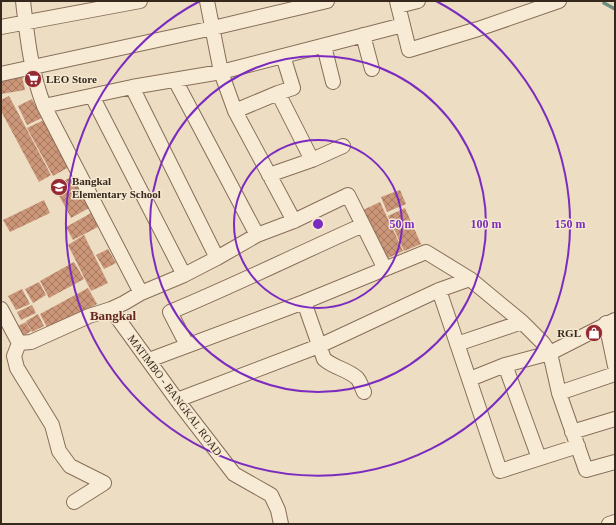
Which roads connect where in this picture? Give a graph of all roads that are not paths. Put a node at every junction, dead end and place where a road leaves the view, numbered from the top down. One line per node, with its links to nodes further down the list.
1 (23, 1): 8 (street)
2 (140, 1): 8 (street)
3 (207, 1): 11 (street)
4 (327, 1): 11 (street)
5 (418, 1): 7 (street)
6 (559, 1): 9 (street)
7 (397, 4): 9 (street)
8 (25, 23): 10 (street); 15 (street)
9 (403, 25): 12 (street)
10 (1, 27)
11 (213, 28): 15 (street); 17 (street)
12 (363, 35): 13 (street); 16 (street)
13 (324, 46): 14 (street); 20 (street)
14 (284, 56): 17 (street); 22 (street)
15 (33, 68): 18 (street); 24 (street)
16 (372, 69)
17 (221, 72): 19 (street); 25 (street)
18 (1, 74)
19 (175, 80): 21 (street); 31 (street)
20 (333, 82)
21 (132, 87): 23 (street); 32 (street)
22 (278, 93): 25 (street); 27 (street)
23 (92, 96): 24 (street); 34 (street)
24 (44, 106): 37 (street)
25 (236, 111): 28 (street)
26 (343, 146): 27 (street)
27 (312, 160): 28 (street)
28 (269, 176): 29 (street)
29 (294, 221): 30 (street); 31 (street)
30 (362, 225): 33 (street); 45 (street)
31 (257, 235): 32 (street)
32 (217, 258): 34 (street)
33 (385, 269): 35 (street); 38 (street)
34 (184, 275): 37 (street)
35 (470, 278): 36 (street); 42 (street)
36 (439, 290): 44 (street); 46 (street)
37 (141, 293): 40 (street)
38 (304, 302): 45 (street); 46 (street)
39 (1, 309): 43 (street)
40 (111, 309): 43 (street); 48 (street, MATIMBO - BANGKAL ROAD)
41 (610, 321): 47 (street); 50 (street)
42 (522, 322): 44 (street); 47 (street)
43 (20, 343): 61 (street)
44 (457, 344): 52 (street)
45 (187, 345): 48 (street)
46 (319, 346): 53 (street); 55 (street)
47 (550, 353): 49 (street); 54 (street)
48 (149, 360): 55 (street, MATIMBO - BANGKAL ROAD)
49 (505, 365): 52 (street); 59 (street)
50 (615, 366)
51 (615, 374): 54 (street)
52 (470, 379): 59 (street)
53 (364, 392)
54 (559, 393): 57 (street)
55 (177, 400): 63 (street, MATIMBO - BANGKAL ROAD)
56 (615, 419): 57 (street)
57 (572, 432): 58 (street)
58 (578, 446): 59 (street); 60 (street)
59 (539, 458)
60 (615, 462)
61 (74, 502)
62 (615, 522): 64 (street)
63 (281, 524)
64 (609, 524)

